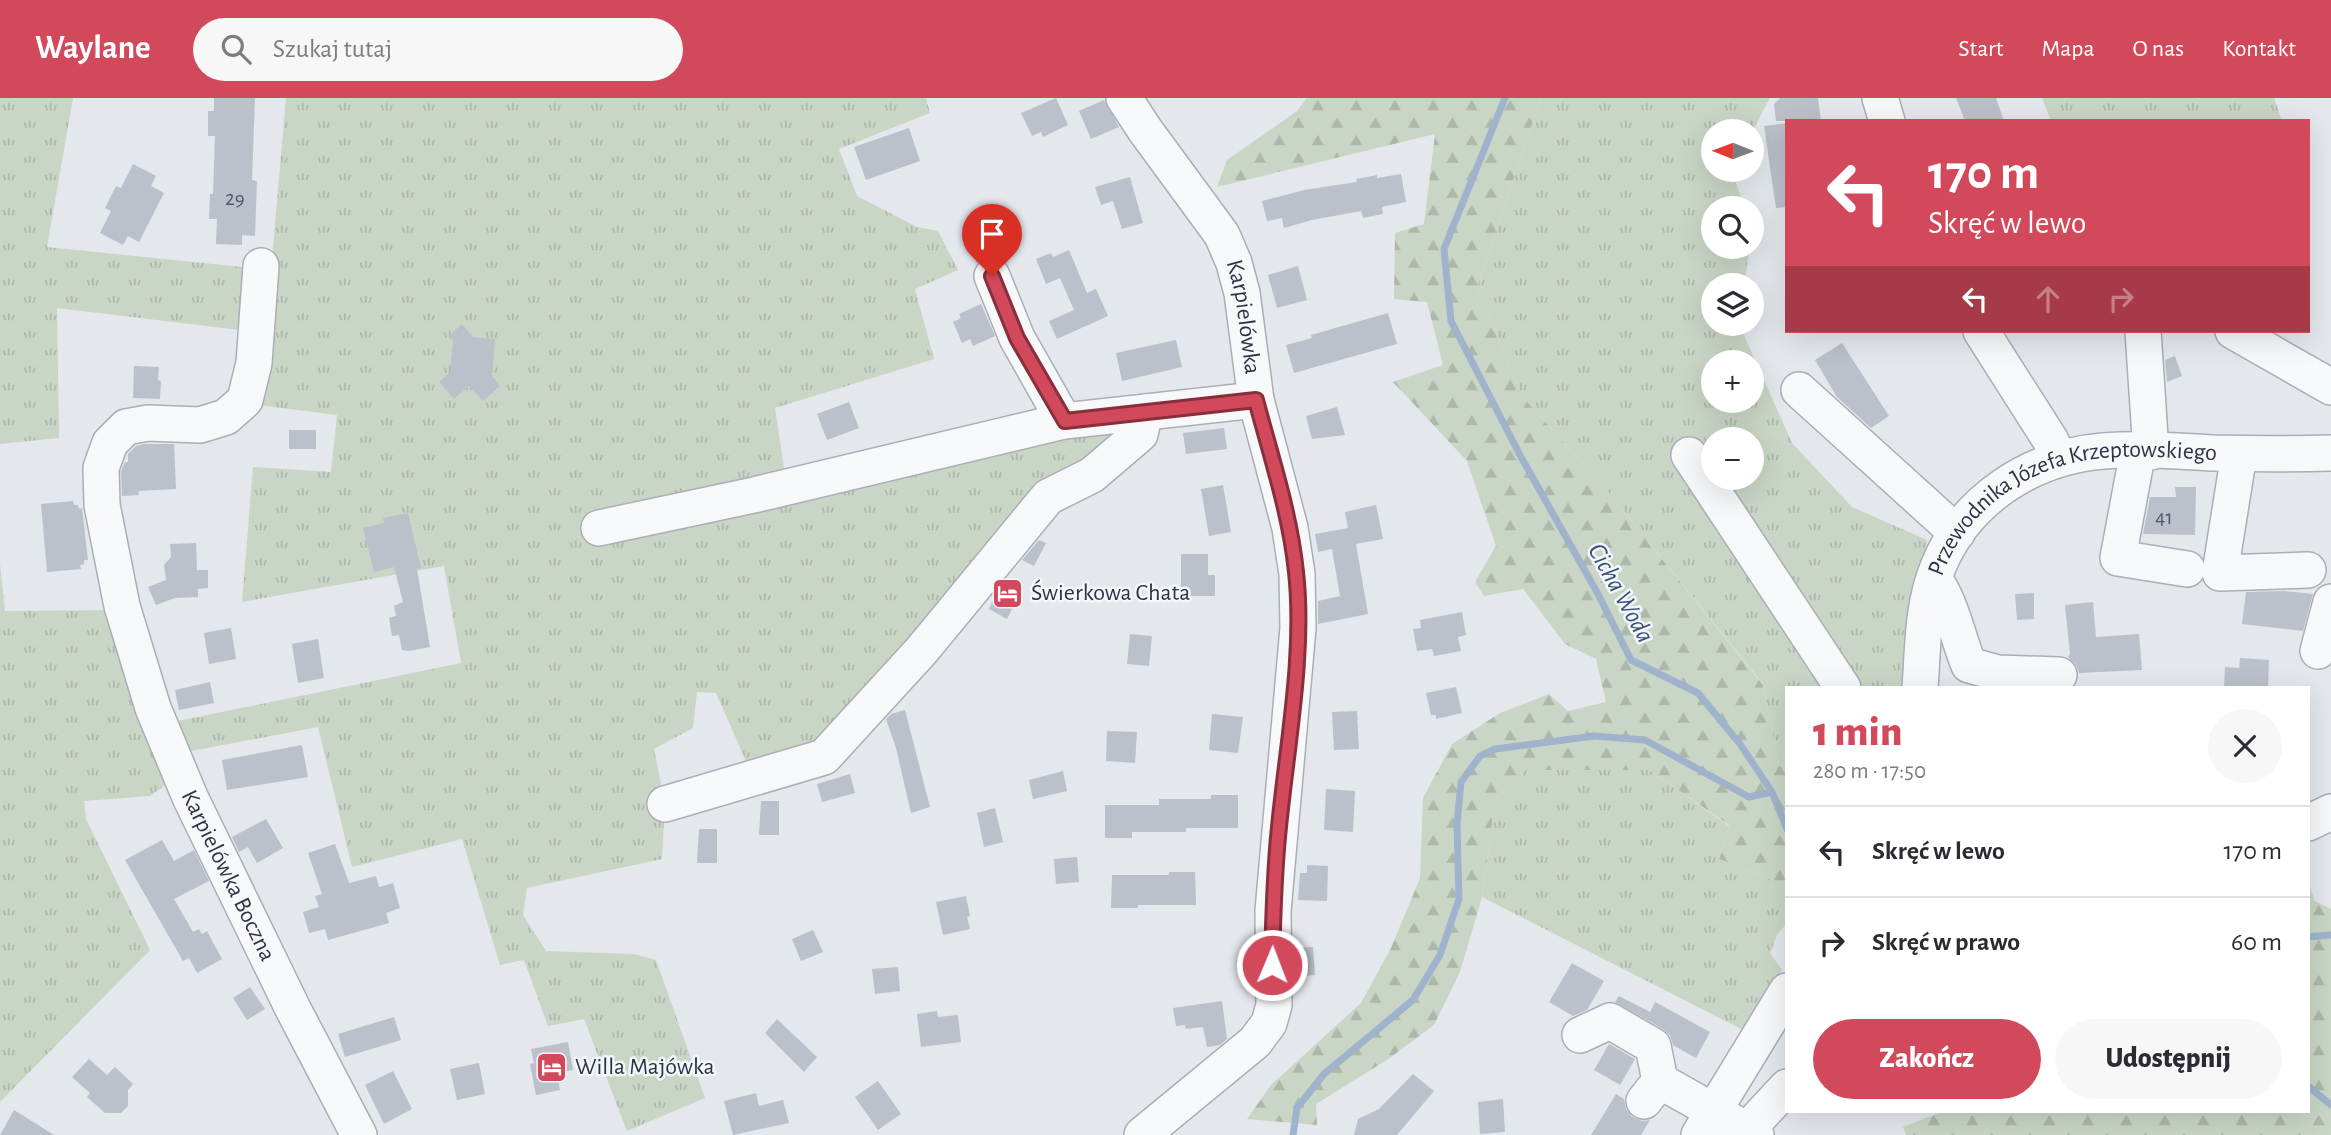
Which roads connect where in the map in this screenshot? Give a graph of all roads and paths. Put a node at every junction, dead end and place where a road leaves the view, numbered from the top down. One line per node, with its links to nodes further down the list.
1 (1124, 98): 11 (street, Karpielówka)
2 (1880, 98): 3 (street)
3 (1886, 119)
4 (261, 265): 37 (street, Karpielówka Boczna)
5 (992, 276): 13 (street)
6 (1982, 333): 18 (street)
7 (2143, 333): 14 (street)
8 (2236, 333): 9 (street)
9 (2331, 387)
10 (1799, 390): 20 (street)
11 (1256, 400): 12 (street); 38 (street, Karpielówka)
12 (1145, 412): 13 (street); 29 (street)
13 (1065, 421): 19 (street)
14 (2144, 451): 16 (street, Przewodnika Józefa Krzeptowskiego); 18 (street, Przewodnika Józefa Krzeptowskiego); 21 (street)
15 (2331, 453): 16 (street, Przewodnika Józefa Krzeptowskiego)
16 (2239, 454): 22 (street)
17 (1689, 455): 27 (street)
18 (2059, 459): 20 (street, Przewodnika Józefa Krzeptowskiego)
19 (599, 528)
20 (1957, 533): 23 (street, Przewodnika Józefa Krzeptowskiego)
21 (2187, 569)
22 (2308, 570)
23 (1932, 585): 26 (street); 28 (street, Przewodnika Józefa Krzeptowskiego)
24 (2331, 602): 25 (street)
25 (2318, 651)
26 (2059, 675)
27 (1842, 686)
28 (1920, 686)
29 (665, 804)
30 (2331, 812): 31 (street)
31 (2310, 822)
32 (1785, 994): 35 (street)
33 (1580, 1035): 35 (street)
34 (1785, 1090): 36 (street)
35 (1706, 1123): 36 (street)
36 (1751, 1132)
37 (359, 1135)
38 (1142, 1135)

